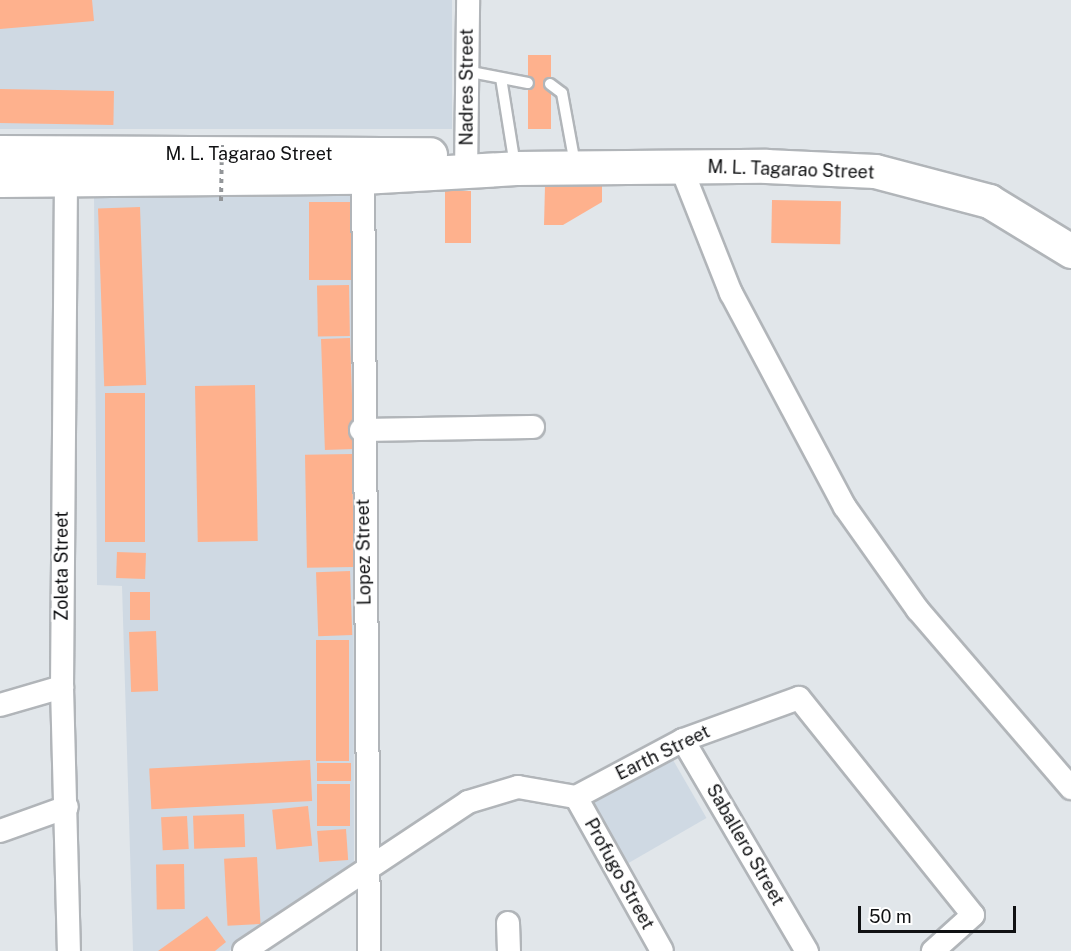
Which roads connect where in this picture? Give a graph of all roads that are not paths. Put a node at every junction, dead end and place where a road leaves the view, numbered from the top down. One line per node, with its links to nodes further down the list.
1 (468, 0): 2 (street, Nadres Street)
2 (464, 71): 3 (lane); 8 (street, Nadres Street)
3 (501, 78): 4 (lane); 8 (lane)
4 (528, 83)
5 (550, 84): 9 (lane)
6 (0, 152): 7 (main road, M. L. Tagarao Street)
7 (363, 165): 8 (main road, M. L. Tagarao Street); 12 (main road, M. L. Tagarao Street); 15 (street, Lopez Street)
8 (485, 167): 9 (main road, M. L. Tagarao Street)
9 (575, 167): 10 (main road, M. L. Tagarao Street)
10 (681, 167): 13 (main road, M. L. Tagarao Street); 19 (street)
11 (0, 180): 12 (main road, M. L. Tagarao Street)
12 (66, 180): 16 (street, Zoleta Street)
13 (1071, 251)
14 (533, 427): 15 (street)
15 (361, 430): 23 (street, Lopez Street)
16 (62, 687): 17 (street); 21 (street, Zoleta Street)
17 (0, 705)
18 (683, 740): 20 (street, Earth Street); 30 (street, Saballero Street); 31 (street, Earth Street)
19 (1071, 788)
20 (576, 797): 23 (street); 29 (street, Profugo Street)
21 (67, 807): 22 (street); 25 (street, Zoleta Street)
22 (0, 831)
23 (372, 862): 26 (street); 27 (street, Lopez Street)
24 (508, 923): 28 (street)
25 (69, 951)
26 (244, 951)
27 (369, 951)
28 (509, 951)
29 (662, 951)
30 (807, 951)
31 (933, 951)

